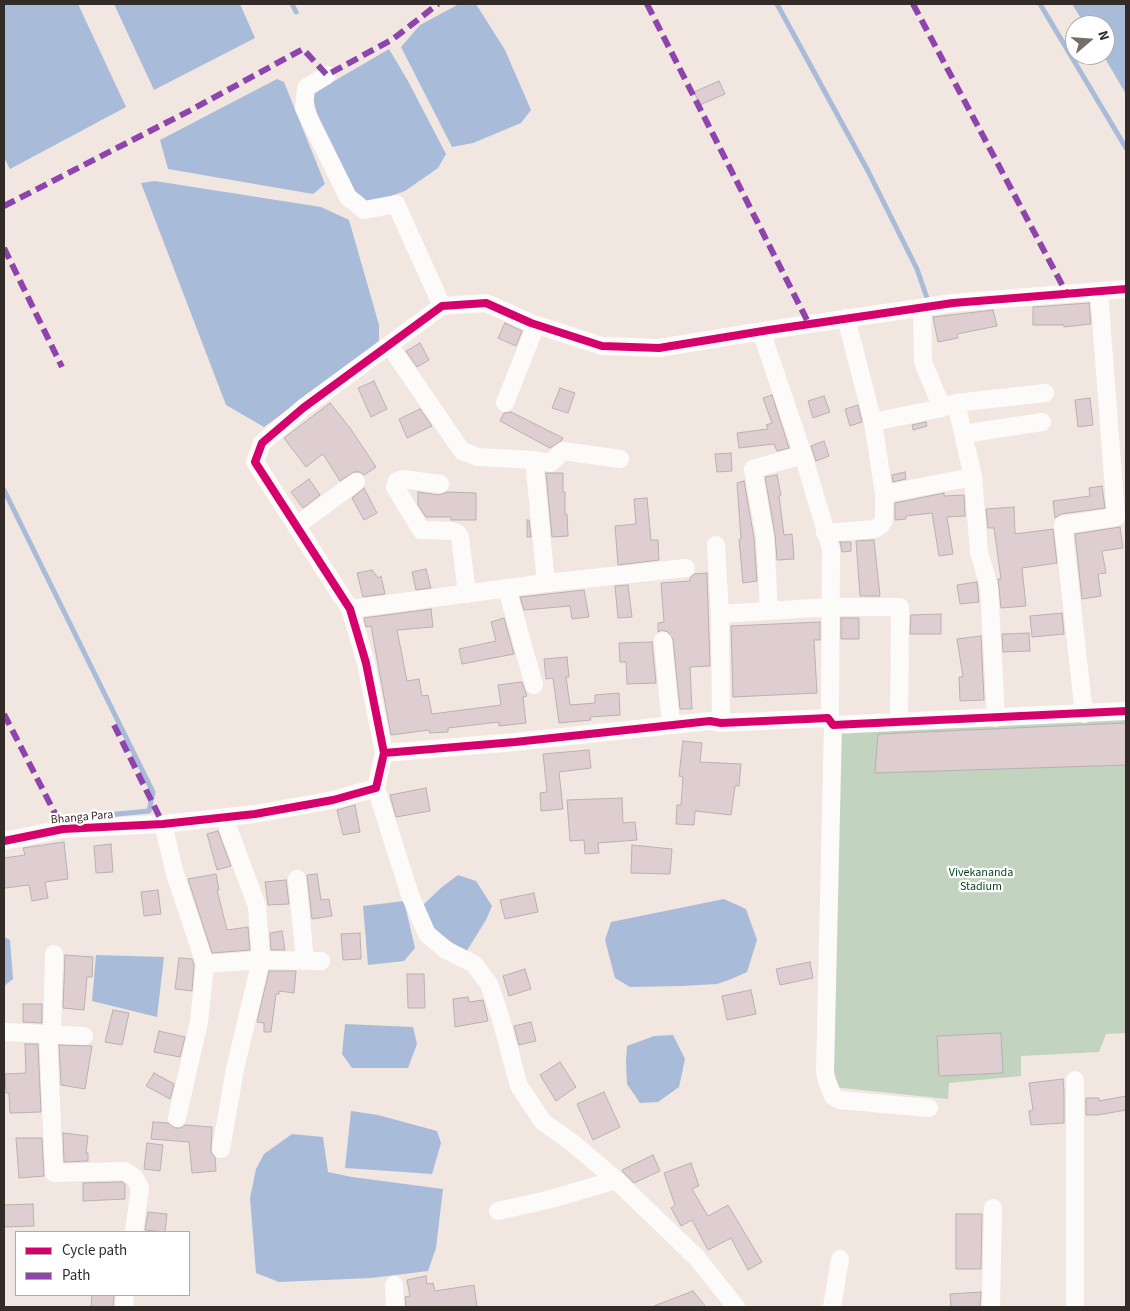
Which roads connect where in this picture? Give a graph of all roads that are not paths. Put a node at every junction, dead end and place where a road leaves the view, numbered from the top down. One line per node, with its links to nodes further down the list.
1 (327, 75): 4 (street)
2 (1126, 289): 3 (street)
3 (1098, 292): 5 (street); 37 (street)
4 (442, 306): 7 (street); 9 (street)
5 (922, 308): 6 (street); 12 (street)
6 (846, 318): 8 (street); 13 (street)
7 (536, 325): 8 (street); 11 (street)
8 (761, 331): 16 (street)
9 (388, 345): 18 (street); 23 (street)
10 (1045, 393): 12 (street)
11 (505, 402)
12 (949, 406): 13 (street); 15 (street)
13 (873, 422): 22 (street)
14 (1042, 422): 15 (street)
15 (963, 434): 19 (street)
16 (803, 455): 24 (street); 32 (street)
17 (620, 459): 18 (street)
18 (534, 460): 27 (street)
19 (973, 477): 22 (street); 38 (street)
20 (356, 482): 23 (street)
21 (440, 484): 29 (street)
22 (884, 494): 24 (street)
23 (296, 526): 31 (street)
24 (825, 533): 30 (street)
25 (716, 545): 33 (street)
26 (686, 568): 27 (street)
27 (546, 583): 28 (street)
28 (507, 589): 29 (street); 35 (street)
29 (466, 594): 31 (street)
30 (831, 608): 32 (street); 39 (street); 40 (street)
31 (350, 609): 43 (street)
32 (769, 611): 33 (street)
33 (720, 614): 41 (street)
34 (663, 641): 42 (street)
35 (534, 685)
36 (1126, 711): 37 (street)
37 (1084, 714): 38 (street)
38 (996, 718): 40 (street)
39 (831, 722): 40 (street); 41 (street); 56 (street)
40 (899, 722)
41 (721, 723): 42 (street)
42 (671, 726): 43 (street)
43 (384, 753): 44 (street)
44 (376, 788): 45 (street, Bhanga Para); 59 (street)
45 (224, 817): 46 (street, Bhanga Para); 50 (street)
46 (163, 824): 47 (street, Bhanga Para); 51 (street)
47 (4, 841)
48 (297, 879): 50 (street)
49 (54, 954): 53 (street)
50 (261, 960): 51 (street); 58 (street)
51 (205, 964): 57 (street)
52 (4, 1032): 53 (street)
53 (50, 1034): 54 (street); 62 (street)
54 (84, 1036)
55 (1075, 1080): 69 (street)
56 (930, 1108)
57 (177, 1118)
58 (221, 1149)
59 (616, 1180): 61 (street); 66 (street)
60 (993, 1208): 68 (street)
61 (498, 1211)
62 (134, 1231)
63 (840, 1259): 67 (street)
64 (394, 1285): 65 (street)
65 (395, 1307)
66 (736, 1307)
67 (832, 1307)
68 (991, 1307)
69 (1075, 1307)

